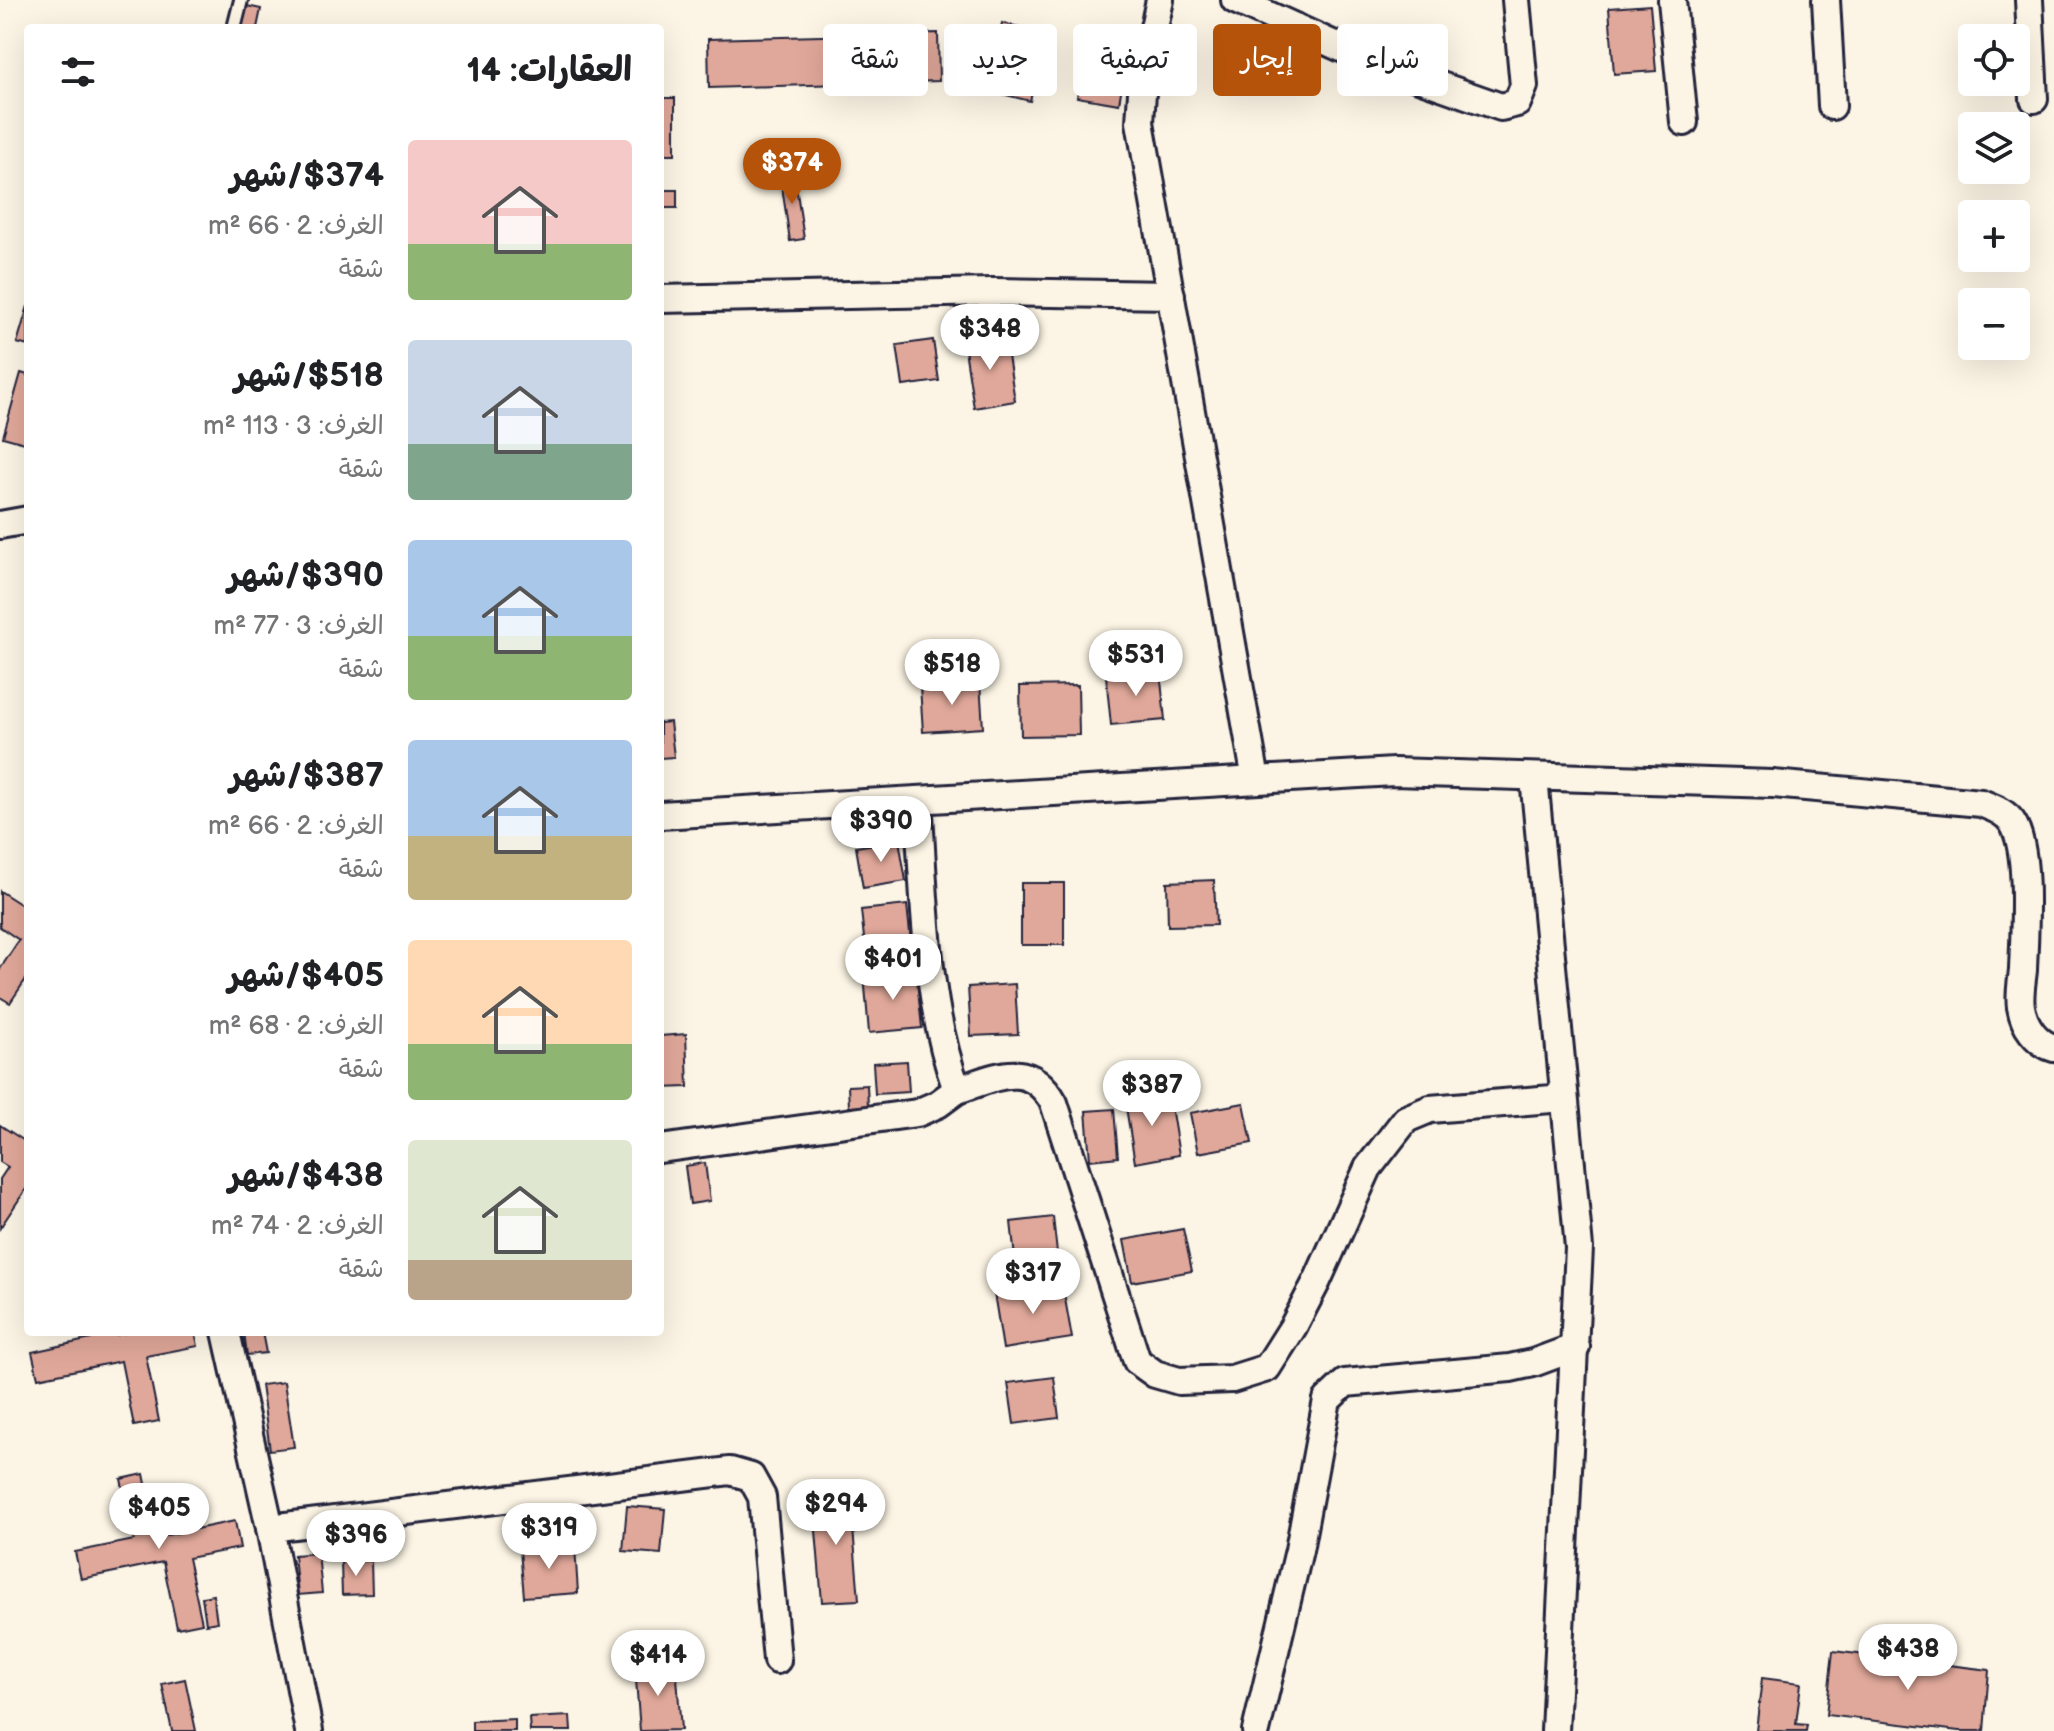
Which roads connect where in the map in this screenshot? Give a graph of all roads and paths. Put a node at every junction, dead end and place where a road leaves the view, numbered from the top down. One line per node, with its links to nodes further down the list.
1 (241, 0): 8 (lane)
2 (1160, 0): 12 (street)
3 (1235, 0): 4 (street)
4 (1516, 0)
5 (1672, 0): 11 (street)
6 (1826, 0): 10 (street)
7 (2029, 0): 9 (street)
8 (235, 24)
9 (2034, 99)
10 (1832, 106)
11 (1684, 122)
12 (1171, 295): 13 (street); 17 (street)
13 (664, 299)
14 (24, 521): 15 (street)
15 (0, 525)
16 (1534, 778): 17 (street); 20 (street); 22 (street)
17 (1256, 780): 18 (street)
18 (918, 800): 19 (street); 21 (street)
19 (664, 815)
20 (2054, 1048)
21 (957, 1090): 22 (street); 23 (street)
22 (1564, 1098): 25 (street)
23 (664, 1148)
24 (227, 1336): 26 (street)
25 (1576, 1347): 29 (street); 30 (street)
26 (270, 1528): 27 (street); 28 (street)
27 (777, 1660)
28 (309, 1731)
29 (1256, 1731)
30 (1555, 1731)

